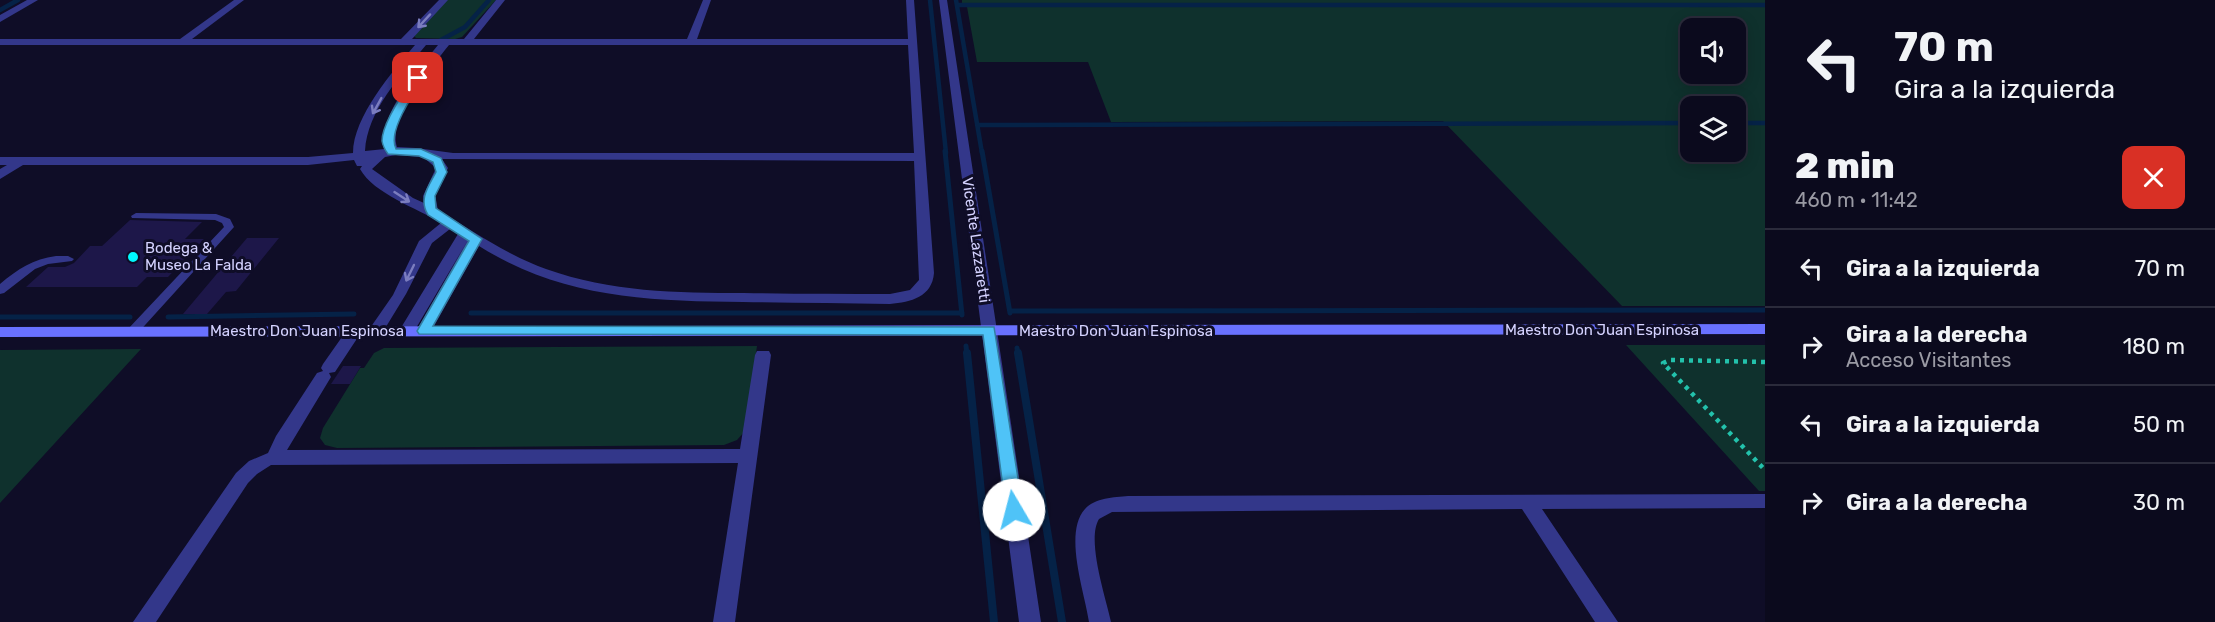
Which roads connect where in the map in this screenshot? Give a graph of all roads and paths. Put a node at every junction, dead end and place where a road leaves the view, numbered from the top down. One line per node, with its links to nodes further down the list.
1 (34, 0): 8 (street)
2 (240, 0): 10 (street)
3 (444, 0): 11 (street, one-way to 11)
4 (501, 0): 14 (street)
5 (707, 0): 15 (street)
6 (910, 0): 16 (street)
7 (943, 0): 35 (street, Vicente Lazzaretti)
8 (0, 19)
9 (0, 42): 10 (street)
10 (182, 42): 11 (street)
11 (404, 42): 12 (street)
12 (423, 42): 13 (street); 19 (street, one-way to 19)
13 (446, 42): 14 (street); 17 (street)
14 (467, 42): 15 (street)
15 (691, 42): 16 (street)
16 (913, 42): 21 (street)
17 (392, 152): 18 (street); 19 (street); 25 (street)
18 (426, 154): 20 (street); 27 (street)
19 (359, 156): 24 (street); 25 (street)
20 (502, 157): 21 (street); 27 (street)
21 (920, 158): 31 (street)
22 (0, 161): 23 (street)
23 (20, 161): 24 (street); 26 (street)
24 (300, 162): 25 (street)
25 (367, 172): 28 (street, one-way to 28)
26 (0, 175)
27 (439, 179): 28 (street)
28 (432, 212): 30 (street)
29 (136, 216): 41 (lane)
30 (450, 223): 31 (street); 37 (street, one-way to 37)
31 (471, 236): 38 (street); 39 (street)
32 (68, 259): 33 (lane)
33 (0, 290)
34 (1765, 329): 35 (main road, Maestro Don Juan Espinosa)
35 (989, 330): 39 (main road, Maestro Don Juan Espinosa); 51 (street, Vicente Lazzaretti)
36 (354, 331): 37 (main road, Maestro Don Juan Espinosa); 41 (main road, Maestro Don Juan Espinosa); 45 (street)
37 (376, 331): 38 (main road, Maestro Don Juan Espinosa)
38 (407, 331): 39 (main road, Maestro Don Juan Espinosa)
39 (424, 331)
40 (0, 332): 41 (main road, Maestro Don Juan Espinosa)
41 (132, 332)
42 (763, 355): 44 (street)
43 (1765, 362): 46 (path)
44 (748, 456): 45 (street); 50 (street)
45 (275, 457): 49 (street)
46 (1765, 470)
47 (1765, 501): 48 (street)
48 (1527, 502): 52 (street); 53 (street)
49 (144, 622)
50 (724, 622)
51 (1030, 622)
52 (1100, 622)
53 (1607, 622)

